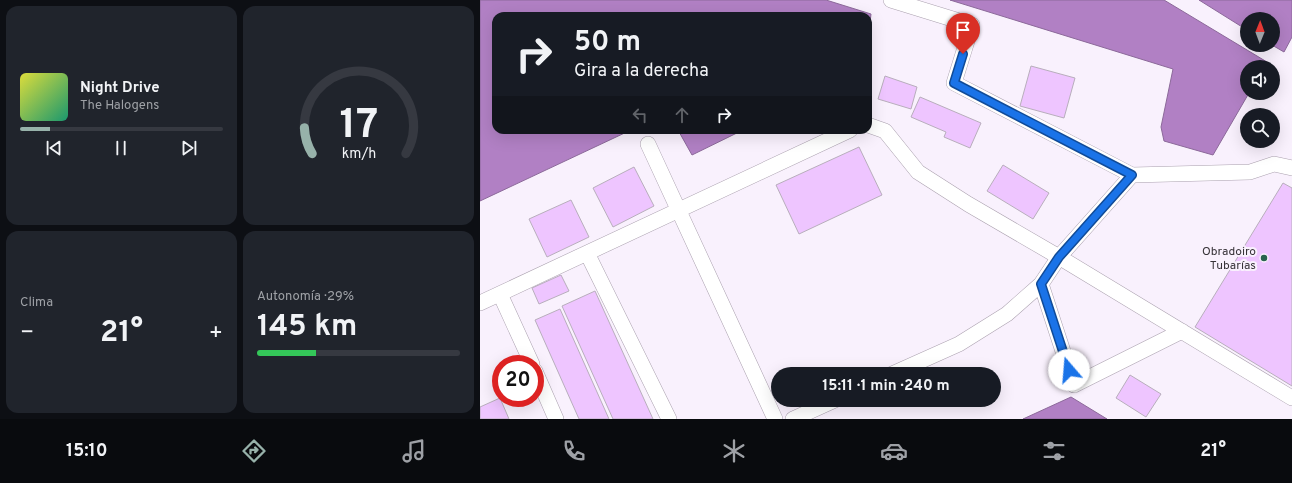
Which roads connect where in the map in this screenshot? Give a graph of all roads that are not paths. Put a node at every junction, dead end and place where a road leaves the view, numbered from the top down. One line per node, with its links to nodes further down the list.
1 (891, 0): 6 (lane)
2 (872, 126): 9 (lane)
3 (842, 134): 7 (lane)
4 (648, 144): 7 (lane)
5 (1292, 168): 6 (lane)
6 (1132, 175): 9 (lane)
7 (680, 210): 8 (lane); 21 (lane)
8 (587, 253): 11 (lane); 20 (lane)
9 (1059, 257): 10 (lane); 13 (lane)
10 (1041, 284): 13 (lane); 15 (lane)
11 (500, 294): 12 (lane); 14 (lane)
12 (480, 303)
13 (1182, 331): 17 (lane)
14 (528, 355)
15 (908, 367)
16 (544, 392): 19 (lane)
17 (1292, 398)
18 (820, 407): 22 (lane)
19 (556, 419)
20 (669, 419)
21 (775, 419)
22 (793, 419)

